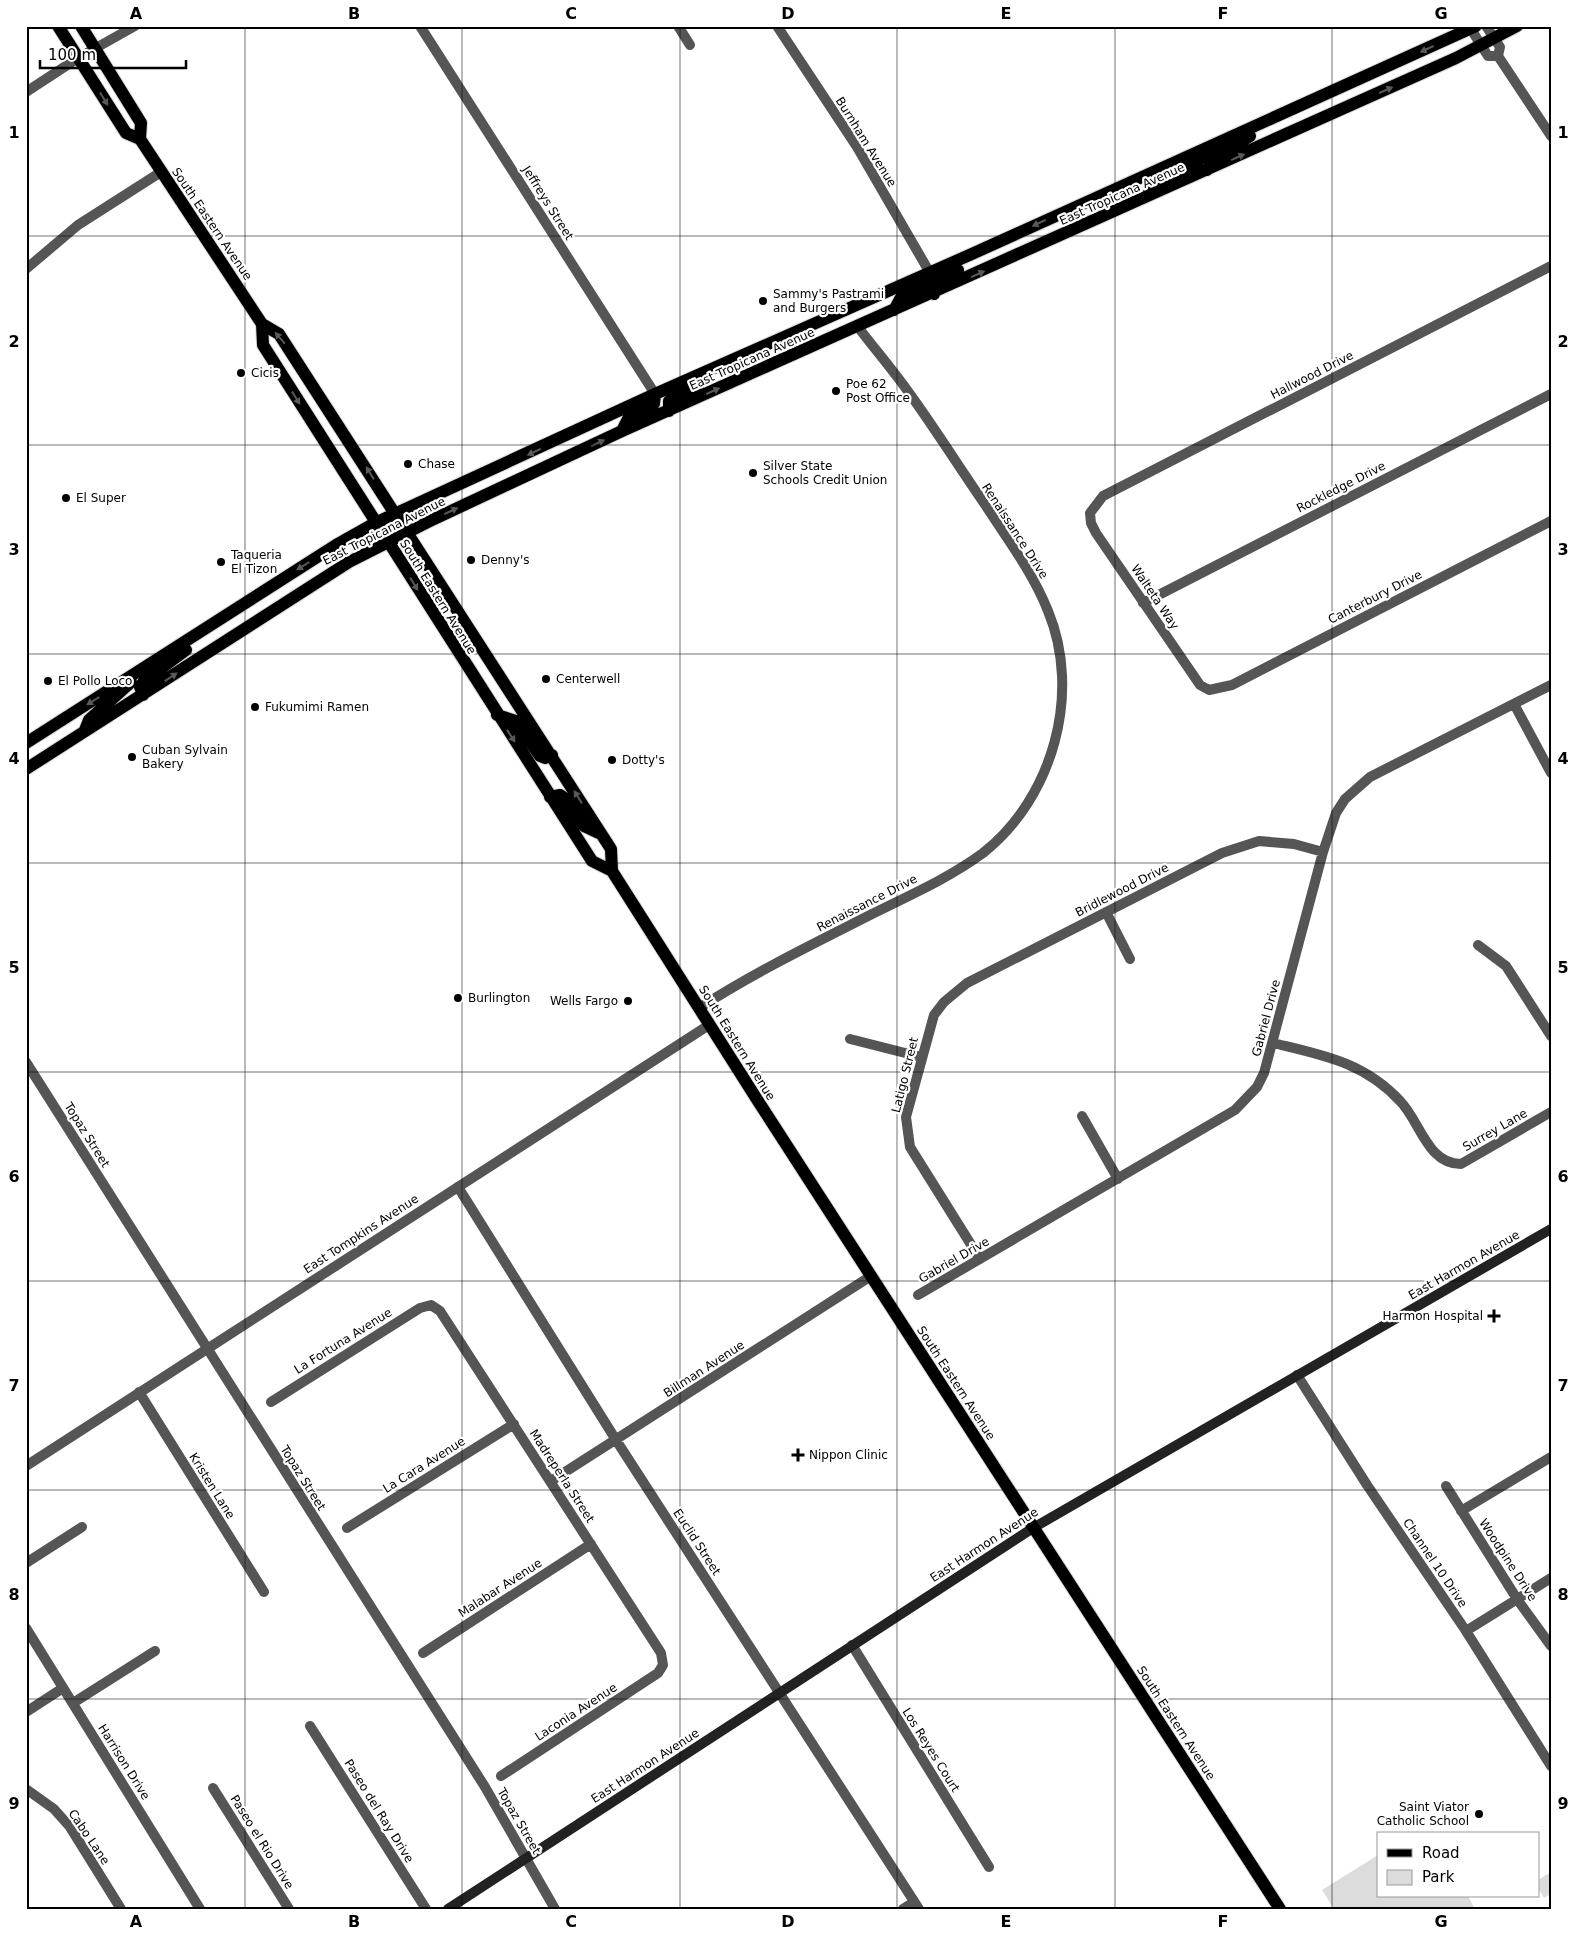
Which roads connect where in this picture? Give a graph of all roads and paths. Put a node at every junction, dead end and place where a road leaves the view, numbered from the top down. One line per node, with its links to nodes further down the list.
1 (58, 26): 15 (main road, South Eastern Avenue)
2 (81, 26): 13 (main road, South Eastern Avenue)
3 (135, 26): 13 (street)
4 (420, 26): 33 (street, Jeffreys Street)
5 (678, 26): 11 (street)
6 (777, 26): 27 (street, Burnham Avenue)
7 (1486, 26): 10 (street)
8 (1517, 26): 10 (main road, East Tropicana Avenue)
9 (1472, 27): 12 (street); 17 (main road, East Tropicana Avenue, one-way to 17)
10 (1494, 39): 12 (main road, East Tropicana Avenue); 14 (street)
11 (690, 45)
12 (1480, 46): 14 (street); 21 (main road, East Tropicana Avenue, one-way to 12)
13 (95, 48): 15 (street); 19 (main road, South Eastern Avenue)
14 (1498, 56): 18 (street)
15 (78, 58): 16 (street); 19 (main road, South Eastern Avenue, one-way to 19)
16 (26, 92)
17 (1272, 119): 20 (main road, East Tropicana Avenue); 21 (main road)
18 (1551, 136)
19 (140, 139): 22 (main road, South Eastern Avenue)
20 (1212, 146): 23 (main road); 24 (main road, East Tropicana Avenue, one-way to 24)
21 (1207, 170): 23 (main road, East Tropicana Avenue)
22 (161, 172): 26 (street); 30 (main road, South Eastern Avenue)
23 (1130, 205): 28 (main road, East Tropicana Avenue, one-way to 23)
24 (974, 253): 27 (main road, East Tropicana Avenue); 28 (main road)
25 (1551, 266): 37 (street, Hallwood Drive)
26 (26, 269)
27 (930, 273): 29 (main road); 32 (main road, East Tropicana Avenue)
28 (934, 294): 29 (main road, East Tropicana Avenue)
29 (894, 310): 31 (main road, East Tropicana Avenue)
30 (262, 324): 38 (main road, South Eastern Avenue, one-way to 30); 40 (main road, South Eastern Avenue, one-way to 40)
31 (858, 327): 35 (main road, East Tropicana Avenue, one-way to 31); 64 (street, Renaissance Drive)
32 (706, 371): 33 (main road, East Tropicana Avenue); 35 (main road)
33 (654, 394): 36 (main road); 38 (main road, East Tropicana Avenue, one-way to 38)
34 (1551, 394): 43 (street, Rockledge Drive)
35 (669, 411): 36 (main road, East Tropicana Avenue)
36 (622, 431): 41 (main road, East Tropicana Avenue, one-way to 36)
37 (1090, 512): 43 (street, Walteta Way)
38 (396, 514): 40 (main road, East Tropicana Avenue); 41 (main road, South Eastern Avenue)
39 (1551, 521): 47 (street, Canterbury Drive)
40 (375, 524): 42 (main road, South Eastern Avenue); 44 (main road, East Tropicana Avenue, one-way to 44)
41 (408, 533): 42 (main road, East Tropicana Avenue); 53 (main road, South Eastern Avenue)
42 (388, 543): 48 (main road, East Tropicana Avenue, one-way to 42); 50 (main road, South Eastern Avenue, one-way to 50)
43 (1143, 603): 47 (street, Walteta Way)
44 (215, 623): 45 (main road, East Tropicana Avenue); 48 (main road)
45 (135, 674): 51 (main road); 52 (main road, East Tropicana Avenue, one-way to 52)
46 (1551, 685): 49 (street, Gabriel Drive)
47 (1210, 690)
48 (143, 695): 51 (main road, East Tropicana Avenue)
49 (1514, 704): 55 (street); 58 (street, Gabriel Drive)
50 (497, 715): 53 (main road); 56 (main road, South Eastern Avenue, one-way to 56)
51 (85, 732): 54 (main road, East Tropicana Avenue)
52 (26, 742)
53 (552, 756): 57 (main road, South Eastern Avenue, one-way to 53)
54 (26, 769)
55 (1551, 773)
56 (550, 797): 57 (main road); 59 (main road, South Eastern Avenue)
57 (601, 834): 59 (main road, South Eastern Avenue)
58 (1323, 852): 60 (street, Bridlewood Drive); 68 (street, Gabriel Drive)
59 (612, 871): 64 (main road, South Eastern Avenue)
60 (1106, 912): 62 (street); 63 (street, Bridlewood Drive)
61 (1478, 945): 66 (street)
62 (1130, 959)
63 (944, 1002): 69 (street, Latigo Street)
64 (699, 1008): 65 (main road, South Eastern Avenue)
65 (709, 1025): 74 (street, East Tompkins Avenue); 77 (main road, South Eastern Avenue)
66 (1551, 1036)
67 (850, 1039): 69 (street)
68 (1273, 1043): 71 (street, Surrey Lane); 73 (street, Gabriel Drive)
69 (921, 1057): 76 (street, Latigo Street)
70 (26, 1062): 80 (street, Topaz Street)
71 (1551, 1112)
72 (1082, 1116): 73 (street)
73 (1118, 1179): 76 (street, Gabriel Drive)
74 (458, 1187): 80 (street, East Tompkins Avenue); 85 (street, Euclid Street)
75 (1551, 1229): 81 (main road, East Harmon Avenue)
76 (980, 1259): 78 (street, Gabriel Drive)
77 (871, 1276): 85 (street, Billman Avenue); 93 (main road, South Eastern Avenue)
78 (918, 1295)
79 (431, 1306): 83 (street, La Fortuna Avenue); 84 (street, Madreperla Street)
80 (207, 1349): 82 (street, East Tompkins Avenue); 115 (street, Topaz Street)
81 (1297, 1375): 93 (main road, East Harmon Avenue); 100 (street, Channel 10 Drive)
82 (139, 1392): 87 (street, East Tompkins Avenue); 97 (street, Kristen Lane)
83 (271, 1402)
84 (514, 1424): 88 (street, Madreperla Street); 92 (street, La Cara Avenue)
85 (616, 1440): 88 (street, Billman Avenue); 107 (street, Euclid Street)
86 (1551, 1457): 90 (street)
87 (26, 1466)
88 (551, 1482): 94 (street, Madreperla Street)
89 (1446, 1486): 90 (street, Woodpine Drive)
90 (1461, 1511): 98 (street, Woodpine Drive)
91 (82, 1527): 95 (street)
92 (347, 1528)
93 (1033, 1528): 101 (main road, East Harmon Avenue); 125 (main road, South Eastern Avenue)
94 (590, 1544): 104 (street, Malabar Avenue); 105 (street, Madreperla Street)
95 (26, 1564)
96 (1551, 1578): 98 (street)
97 (264, 1592)
98 (1517, 1599): 100 (street); 102 (street, Woodpine Drive)
99 (26, 1628): 106 (street, Harrison Drive)
100 (1466, 1631): 111 (street, Channel 10 Drive)
101 (852, 1645): 107 (main road, East Harmon Avenue); 116 (street, Los Reyes Court)
102 (1551, 1646)
103 (155, 1651): 108 (street)
104 (423, 1653)
105 (663, 1665): 112 (street, Laconia Avenue)
106 (63, 1688): 108 (street, Harrison Drive); 109 (street)
107 (780, 1692): 115 (main road, East Harmon Avenue); 117 (street, Euclid Street)
108 (73, 1703): 119 (street, Harrison Drive)
109 (26, 1712)
110 (310, 1726): 121 (street, Paseo del Ray Drive)
111 (1551, 1766)
112 (501, 1776)
113 (213, 1788): 120 (street, Paseo el Rio Drive)
114 (26, 1789): 118 (street, Cabo Lane)
115 (526, 1858): 122 (main road, East Harmon Avenue); 123 (street, Topaz Street)
116 (989, 1868)
117 (916, 1905): 124 (street)
118 (121, 1909)
119 (200, 1909)
120 (289, 1909)
121 (426, 1909)
122 (448, 1909)
123 (555, 1909)
124 (903, 1909)
125 (1280, 1909)

